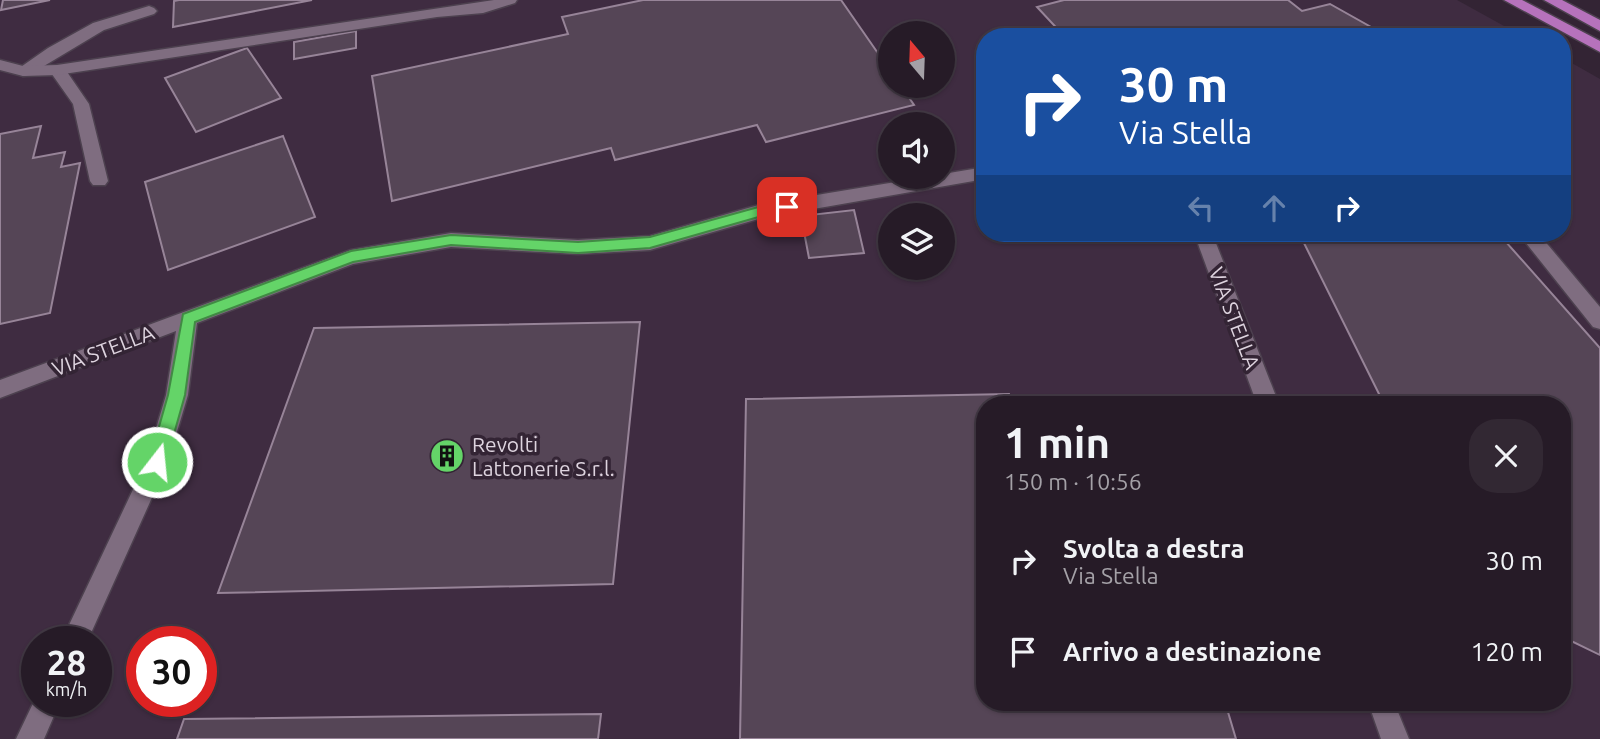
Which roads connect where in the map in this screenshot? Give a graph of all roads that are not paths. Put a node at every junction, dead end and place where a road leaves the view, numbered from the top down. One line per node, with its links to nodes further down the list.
1 (510, 0): 10 (street)
2 (1511, 0): 6 (highway)
3 (1550, 0): 5 (highway)
4 (149, 10): 11 (street)
5 (1600, 26)
6 (1564, 28)
7 (1571, 32): 8 (highway)
8 (1600, 47)
9 (0, 65): 11 (street)
10 (57, 70): 11 (street); 13 (street)
11 (23, 71)
12 (976, 175): 16 (street, VIA STELLA)
13 (99, 181)
14 (1206, 242): 19 (street, VIA STELLA)
15 (1534, 242): 17 (street)
16 (188, 318): 18 (street, VIA STELLA); 20 (street)
17 (1600, 321)
18 (0, 389)
19 (1265, 396)
20 (81, 626)
21 (1384, 711): 24 (street)
22 (40, 717): 23 (street)
23 (30, 739)
24 (1395, 739)

